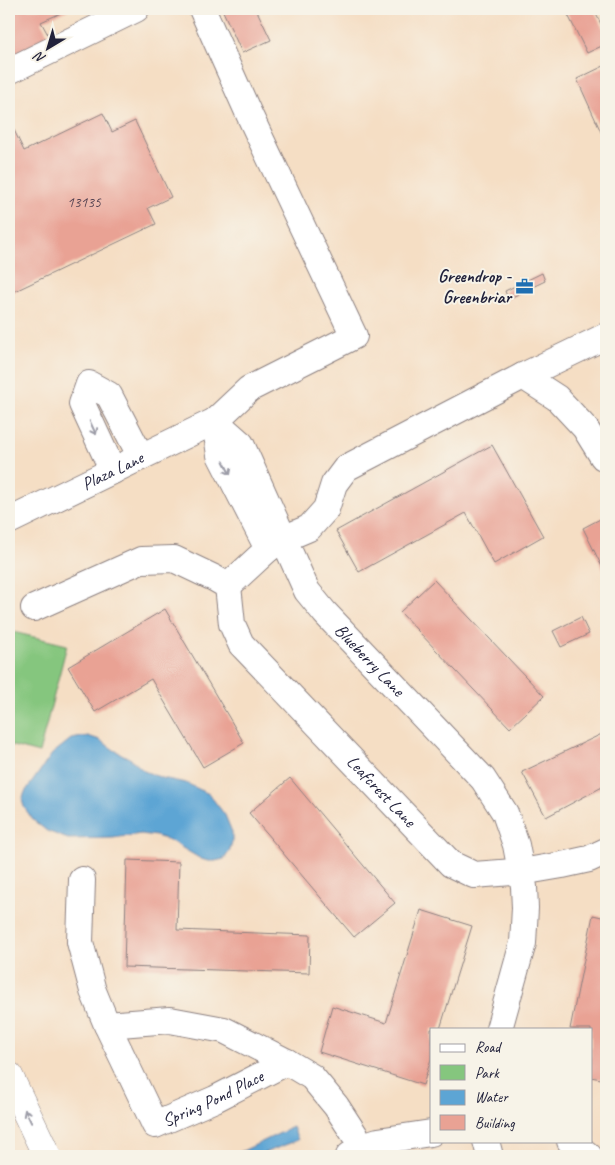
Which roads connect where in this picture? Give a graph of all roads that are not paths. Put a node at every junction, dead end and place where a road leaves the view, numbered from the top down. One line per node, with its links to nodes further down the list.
1 (136, 9): 3 (street)
2 (202, 9): 6 (street, Plaza Lane)
3 (9, 71)
4 (606, 336): 5 (street)
5 (523, 376): 7 (street); 11 (street)
6 (215, 421): 8 (street, Plaza Lane); 11 (street, Blueberry Lane)
7 (606, 456)
8 (141, 458): 9 (street, Plaza Lane); 9 (street, one-way to 9)
9 (113, 471): 10 (street, Plaza Lane)
10 (9, 521)
11 (276, 544): 12 (street); 15 (street, Blueberry Lane)
12 (228, 586): 13 (street); 15 (street, Leafcrest Lane)
13 (34, 608)
14 (606, 851): 15 (street, Leafcrest Lane)
15 (521, 872): 18 (street, Blueberry Lane)
16 (82, 880): 17 (street, Spring Pond Place)
17 (107, 1025): 19 (street, Spring Pond Place); 19 (street, Spring Pond Place)
18 (499, 1028)
19 (287, 1062): 24 (street, Spring Pond Place)
20 (9, 1076): 25 (highway, one-way to 20)
21 (430, 1133): 24 (street)
22 (486, 1142): 26 (street)
23 (571, 1142): 27 (street)
24 (355, 1151)
25 (47, 1156)
26 (490, 1156)
27 (589, 1156)

